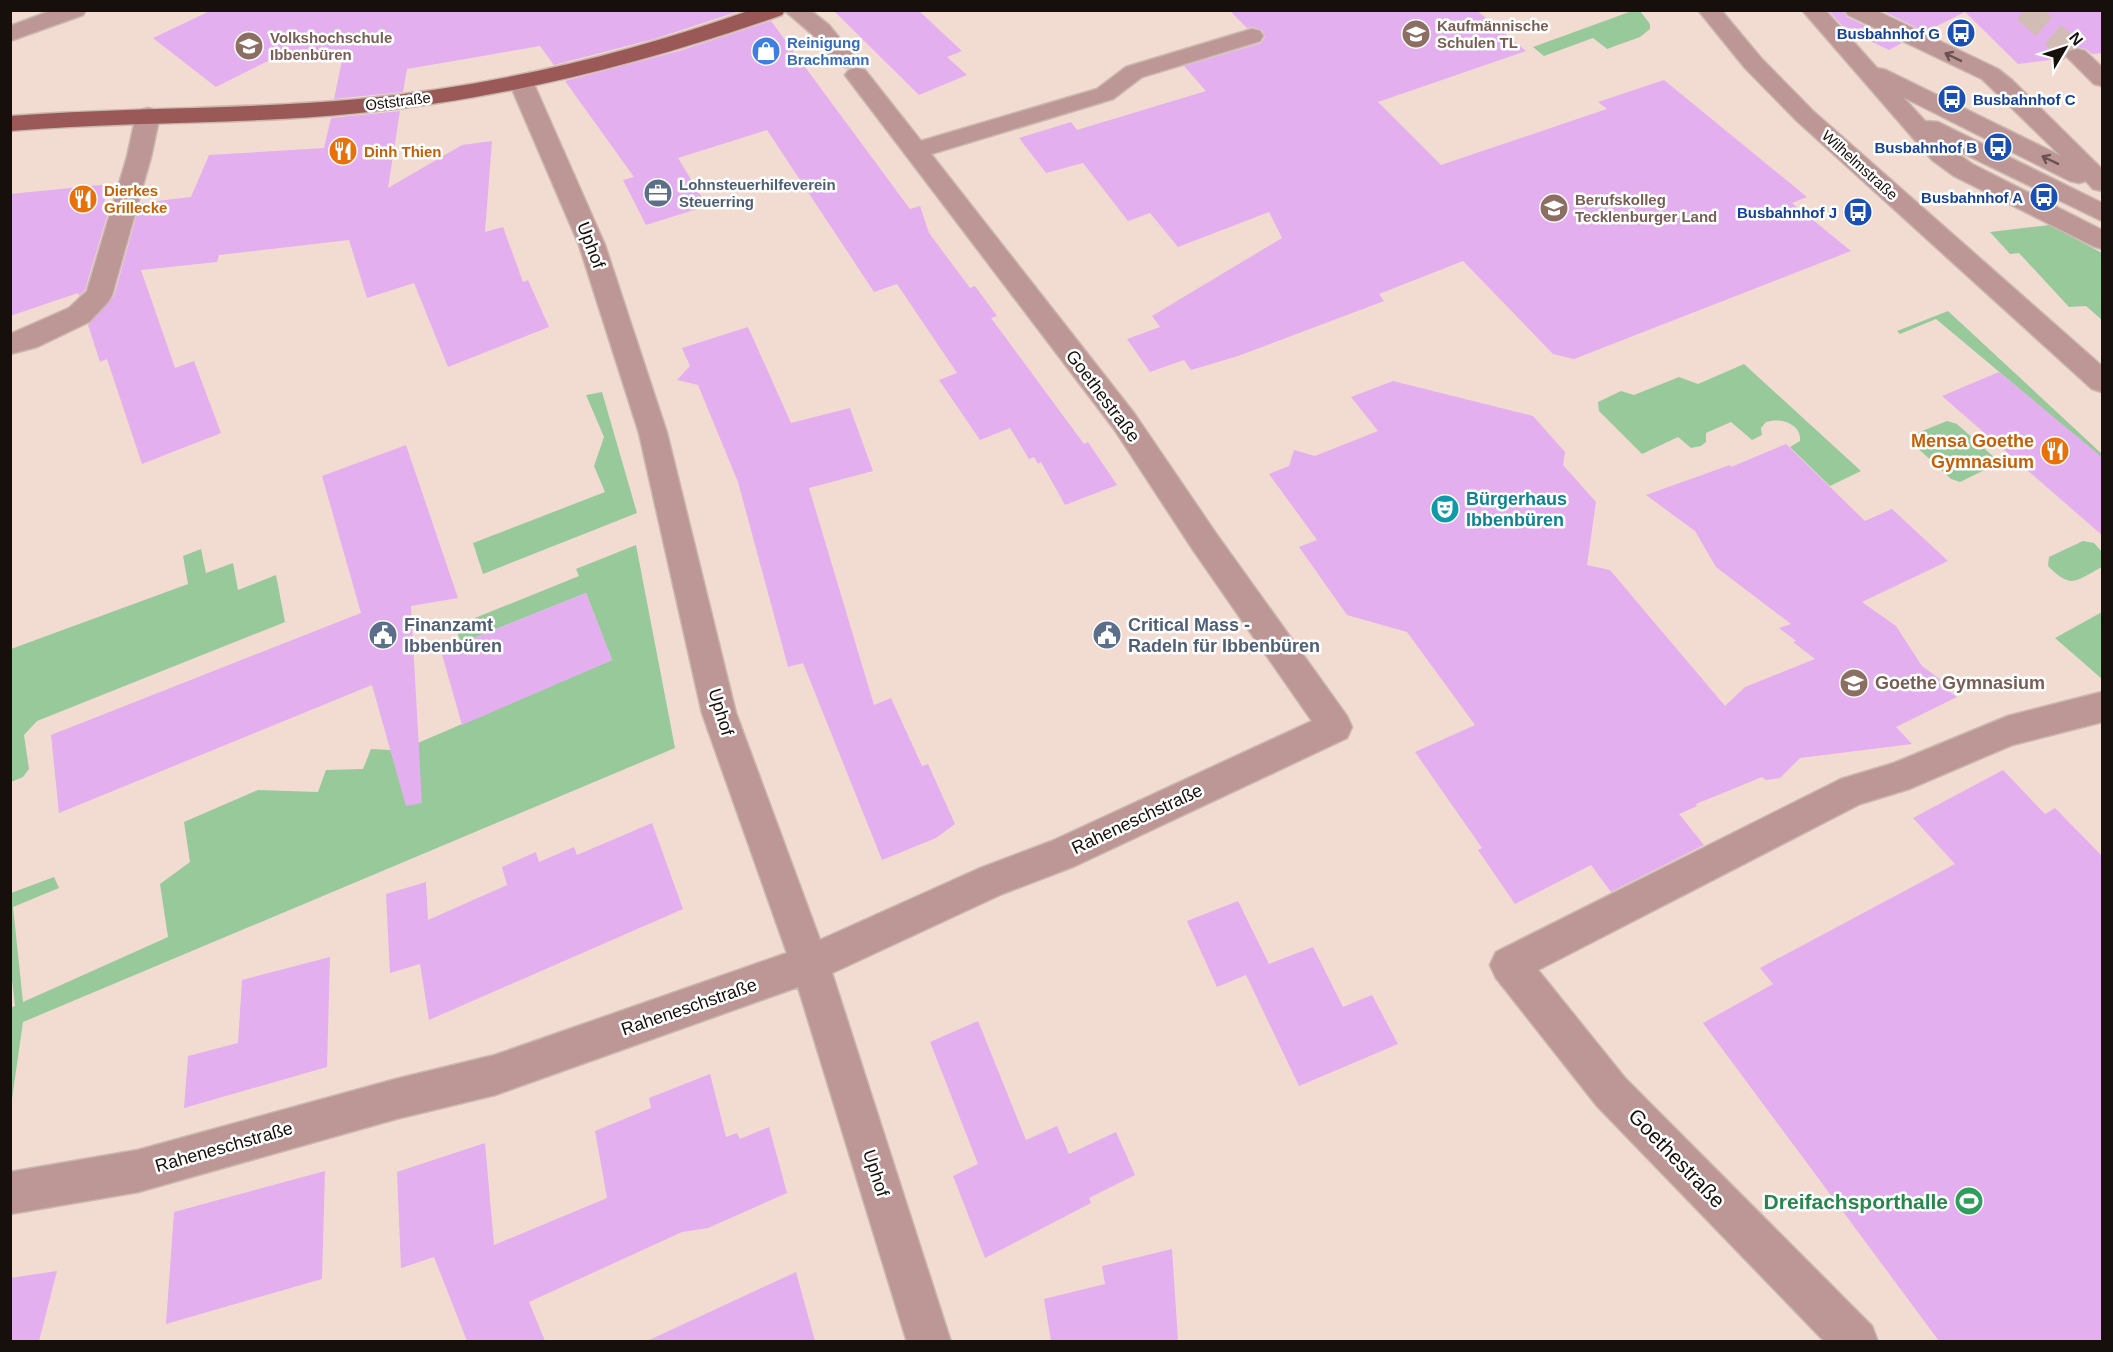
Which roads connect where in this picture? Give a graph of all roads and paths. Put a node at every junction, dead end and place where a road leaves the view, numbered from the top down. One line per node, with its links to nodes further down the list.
1 (75, 10): 7 (street)
2 (774, 10): 12 (main road, Oststraße)
3 (795, 10): 18 (street, Goethestraße)
4 (1709, 10): 23 (street, Wilhelmstraße)
5 (1856, 10): 17 (street, one-way to 5)
6 (1820, 17): 10 (street)
7 (10, 34)
8 (1252, 36): 18 (street)
9 (2078, 56): 11 (street)
10 (1871, 59): 14 (street); 19 (street, one-way to 10)
11 (2103, 79)
12 (521, 82): 15 (main road, Oststraße); 26 (street, Uphof)
13 (1994, 108): 17 (street)
14 (1903, 113): 20 (street); 21 (street)
15 (148, 115): 16 (main road, Oststraße); 22 (street)
16 (10, 124)
17 (2056, 139): 19 (street)
18 (916, 151): 25 (street, Goethestraße)
19 (2103, 185)
20 (2103, 213)
21 (2103, 240)
22 (10, 344)
23 (2103, 382)
24 (2103, 707): 29 (street, Goethestraße)
25 (1335, 727): 26 (street, Raheneschstraße)
26 (810, 964): 27 (street, Raheneschstraße); 28 (street, Uphof)
27 (10, 1193)
28 (929, 1341)
29 (1856, 1341)

